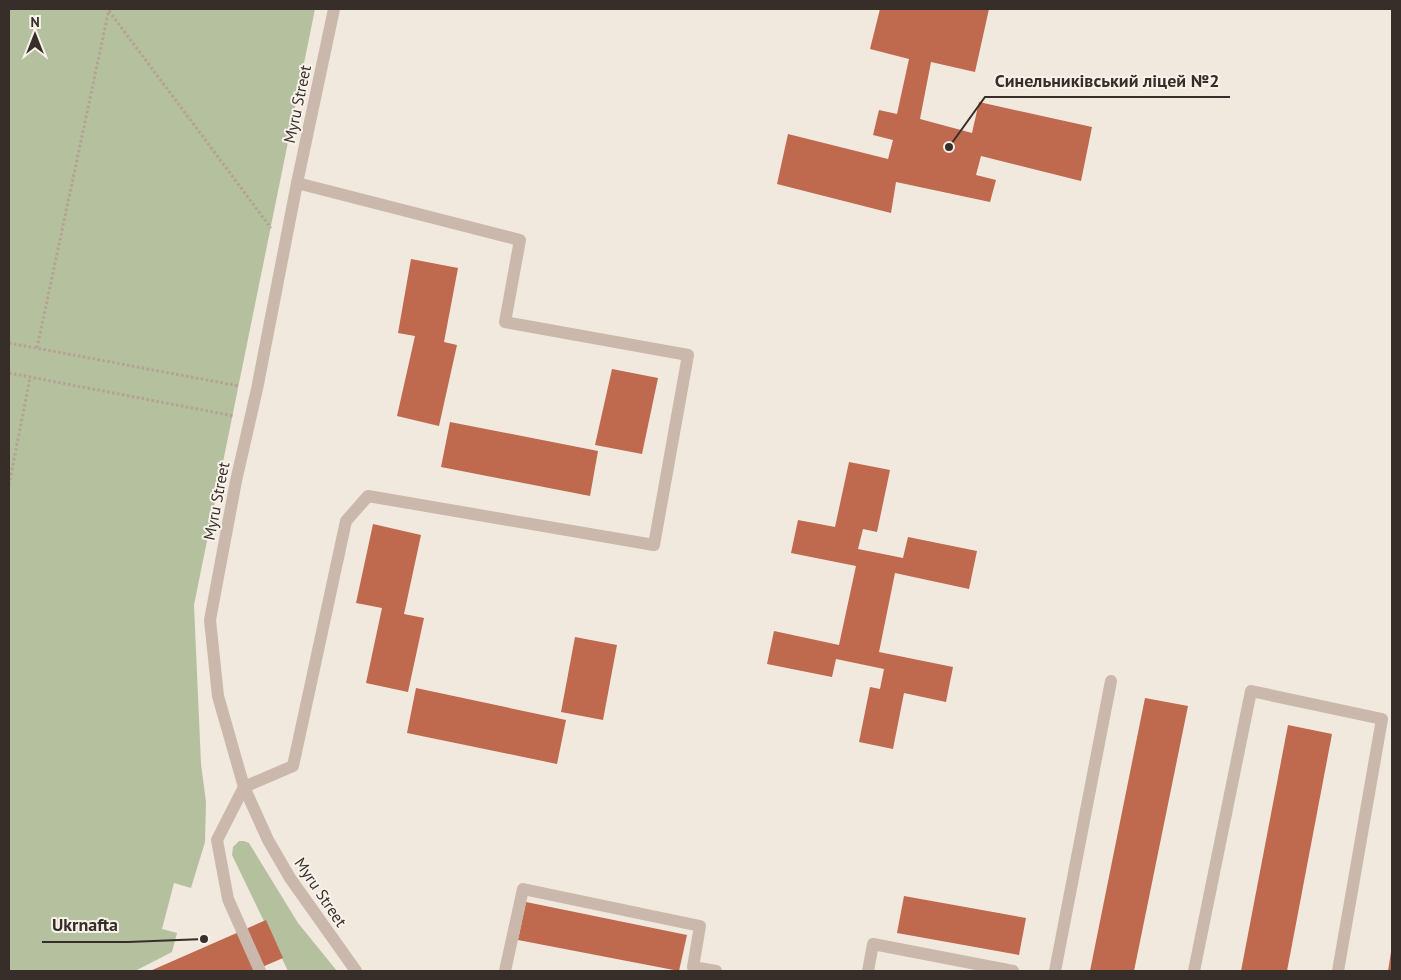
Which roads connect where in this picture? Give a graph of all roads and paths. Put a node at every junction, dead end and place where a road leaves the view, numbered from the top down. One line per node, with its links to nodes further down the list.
1 (109, 9): 4 (path); 6 (path)
2 (334, 9): 3 (street, Myru Street)
3 (297, 184): 4 (street, Myru Street); 13 (street)
4 (284, 250): 9 (street, Myru Street)
5 (9, 343): 6 (path)
6 (37, 348): 9 (path)
7 (9, 374): 8 (path)
8 (30, 377): 10 (path); 11 (path)
9 (257, 389): 10 (street, Myru Street)
10 (250, 418): 13 (street, Myru Street)
11 (9, 485)
12 (1111, 681): 20 (street)
13 (244, 787): 14 (street); 15 (street, Myru Street)
14 (260, 971)
15 (356, 971)
16 (505, 971): 17 (street)
17 (716, 971)
18 (868, 971): 19 (street)
19 (1013, 971)
20 (1055, 971)
21 (1194, 971): 22 (street)
22 (1338, 971)

